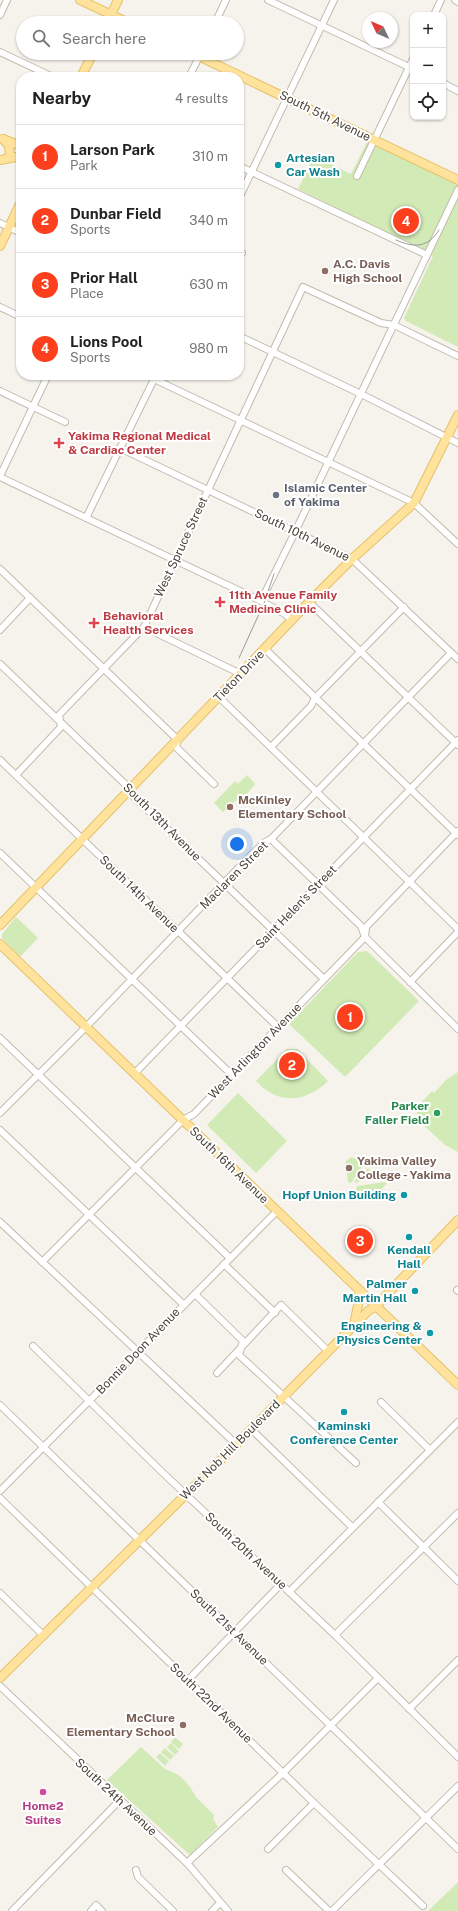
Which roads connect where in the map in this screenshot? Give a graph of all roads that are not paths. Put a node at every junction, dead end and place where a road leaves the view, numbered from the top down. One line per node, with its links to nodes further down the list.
1 (7, 0): 11 (street)
2 (80, 0): 12 (main road)
3 (118, 0): 12 (main road)
4 (226, 0): 13 (street)
5 (268, 0): 14 (street)
6 (334, 0): 14 (street)
7 (441, 0): 10 (street)
8 (455, 0): 9 (street)
9 (458, 2)
10 (435, 12)
11 (0, 15)
12 (111, 15)
13 (218, 16)
14 (322, 25): 21 (street); 30 (street)
15 (0, 52): 16 (street)
16 (16, 60)
17 (17, 60): 23 (street)
18 (90, 60): 24 (main road)
19 (195, 60): 25 (street)
20 (209, 60): 26 (main road, South 5th Avenue)
21 (410, 68)
22 (410, 70): 32 (street)
23 (42, 72)
24 (84, 72)
25 (191, 72)
26 (234, 72)
27 (244, 77): 30 (main road, South 5th Avenue)
28 (445, 84): 29 (street)
29 (458, 90)
30 (287, 98): 32 (main road, South 5th Avenue); 38 (street)
31 (2, 138): 33 (main road); 35 (main road)
32 (374, 140): 39 (street); 40 (main road, South 5th Avenue)
33 (16, 144)
34 (16, 156): 35 (main road)
35 (10, 157): 36 (main road)
36 (0, 160)
37 (244, 168): 38 (street)
38 (251, 172): 41 (street); 48 (street)
39 (357, 176)
40 (458, 180)
41 (244, 187)
42 (458, 190): 48 (street)
43 (16, 212): 45 (main road)
44 (0, 223): 45 (street)
45 (9, 227): 46 (street); 47 (main road)
46 (16, 230)
47 (0, 246)
48 (427, 255): 51 (street)
49 (0, 307): 50 (street)
50 (16, 315)
51 (394, 325): 53 (street, West Spruce Street); 54 (street); 59 (street)
52 (244, 338): 53 (street)
53 (273, 352): 59 (street); 62 (street, West Spruce Street)
54 (458, 356)
55 (46, 380): 60 (street)
56 (153, 380): 66 (street)
57 (160, 380): 62 (street)
58 (0, 391): 60 (street)
59 (362, 394): 64 (street); 67 (street)
60 (33, 407): 63 (street); 68 (street)
61 (458, 415): 64 (main road, Tieton Drive)
62 (240, 421): 67 (street); 69 (street, West Spruce Street)
63 (65, 422)
64 (448, 437): 65 (street); 70 (main road, Tieton Drive)
65 (458, 443)
66 (120, 448): 69 (street, South 10th Avenue); 71 (street)
67 (328, 463): 70 (street); 72 (street)
68 (0, 476): 71 (street)
69 (207, 490): 72 (street, South 10th Avenue); 75 (street, West Spruce Street)
70 (414, 503): 73 (street); 74 (main road, Tieton Drive)
71 (86, 518): 75 (street)
72 (296, 532): 74 (street, South 10th Avenue); 78 (street)
73 (458, 544)
74 (352, 559): 79 (main road, Tieton Drive); 80 (street, South 10th Avenue)
75 (175, 560): 78 (street); 82 (street, West Spruce Street)
76 (0, 569): 77 (street)
77 (30, 598): 83 (street); 89 (street)
78 (261, 601): 81 (street)
79 (309, 602): 81 (main road, Tieton Drive); 85 (street)
80 (404, 607): 85 (street); 86 (street, South 10th Avenue)
81 (292, 621): 84 (main road, Tieton Drive)
82 (144, 627): 89 (street, West Spruce Street); 90 (street)
83 (0, 630)
84 (265, 649): 90 (main road, Tieton Drive); 93 (street)
85 (361, 652): 92 (street); 93 (street)
86 (451, 653): 87 (street, South 10th Avenue); 92 (street, Maclaren Street)
87 (458, 659)
88 (0, 664): 94 (street, South 13th Avenue)
89 (104, 669): 94 (street, West Spruce Street); 95 (street)
90 (241, 674): 91 (main road, Tieton Drive)
91 (219, 697): 95 (main road, Tieton Drive); 98 (street)
92 (408, 697): 96 (street); 97 (street, Maclaren Street)
93 (315, 698): 97 (street); 98 (street)
94 (61, 723): 100 (street, West Spruce Street); 103 (street, South 13th Avenue)
95 (178, 740): 101 (street); 103 (main road, Tieton Drive)
96 (457, 743): 102 (street, Saint Helen's Street)
97 (363, 744): 102 (street); 104 (street, Maclaren Street)
98 (271, 747): 104 (street)
99 (0, 760): 100 (street, South 14th Avenue)
100 (16, 775): 107 (street, South 14th Avenue)
101 (214, 784)
102 (410, 789): 105 (street); 106 (street, Saint Helen's Street)
103 (130, 790): 107 (main road, Tieton Drive); 111 (street, South 13th Avenue)
104 (316, 792): 106 (street); 108 (street, Maclaren Street)
105 (457, 833): 110 (street, West Arlington Avenue)
106 (363, 838): 110 (street); 112 (street, Saint Helen's Street)
107 (82, 839): 113 (main road, Tieton Drive); 115 (street, South 14th Avenue)
108 (271, 839): 111 (street, Maclaren Street); 112 (street)
109 (0, 852): 113 (street)
110 (408, 882): 117 (street); 118 (street, West Arlington Avenue)
111 (224, 883): 115 (street, Maclaren Street); 116 (street, South 13th Avenue)
112 (318, 885): 116 (street, Saint Helen's Street); 118 (street)
113 (36, 888): 114 (main road, Tieton Drive); 122 (street)
114 (0, 924)
115 (179, 931): 120 (street, South 14th Avenue); 122 (street, Maclaren Street)
116 (273, 931): 120 (street, Saint Helen's Street); 121 (street, South 13th Avenue)
117 (458, 931): 123 (street)
118 (364, 937): 121 (street, West Arlington Avenue); 123 (street)
119 (0, 944): 125 (main road, South 16th Avenue)
120 (226, 978): 124 (street, Saint Helen's Street); 126 (street, South 14th Avenue)
121 (324, 979): 126 (street, West Arlington Avenue)
122 (132, 980): 124 (street); 125 (street, Maclaren Street)
123 (410, 982): 127 (street)
124 (181, 1026): 129 (street, Saint Helen's Street); 131 (street)
125 (86, 1027): 129 (main road, South 16th Avenue); 130 (street, Maclaren Street)
126 (278, 1027): 131 (street, West Arlington Avenue)
127 (458, 1029)
128 (0, 1038): 130 (street)
129 (135, 1073): 133 (main road, South 16th Avenue)
130 (38, 1074): 132 (street, Maclaren Street); 135 (street)
131 (232, 1075): 133 (street, West Arlington Avenue)
132 (0, 1113)
133 (183, 1120): 135 (street, West Arlington Avenue); 136 (main road, South 16th Avenue)
134 (0, 1130): 137 (street)
135 (136, 1168): 137 (street, West Arlington Avenue); 140 (street)
136 (277, 1211): 140 (street, Bonnie Doon Avenue); 143 (main road, South 16th Avenue)
137 (88, 1216): 141 (street, West Arlington Avenue); 145 (street)
138 (458, 1220): 146 (main road, West Nob Hill Boulevard)
139 (0, 1222): 141 (street)
140 (230, 1258): 142 (street, Bonnie Doon Avenue)
141 (42, 1262): 152 (street)
142 (224, 1264): 144 (street, Bonnie Doon Avenue); 147 (street)
143 (358, 1290): 146 (main road, South 16th Avenue); 148 (main road)
144 (195, 1294): 145 (street, Bonnie Doon Avenue); 150 (street)
145 (184, 1305): 152 (street, Bonnie Doon Avenue)
146 (374, 1306): 148 (main road, West Nob Hill Boulevard); 154 (main road, South 16th Avenue)
147 (274, 1313): 150 (street); 151 (street)
148 (354, 1325): 151 (main road, West Nob Hill Boulevard)
149 (33, 1346): 156 (street, South 20th Avenue)
150 (242, 1348): 153 (street); 155 (street)
151 (328, 1351): 155 (main road, West Nob Hill Boulevard)
152 (138, 1352): 156 (street, Bonnie Doon Avenue); 161 (street)
153 (217, 1373)
154 (458, 1385)
155 (284, 1396): 160 (main road, West Nob Hill Boulevard); 164 (street)
156 (90, 1400): 162 (street, Bonnie Doon Avenue); 166 (street, South 20th Avenue)
157 (381, 1402): 163 (street)
158 (0, 1406): 162 (street, South 21st Avenue)
159 (458, 1422): 163 (street)
160 (251, 1429): 161 (main road, West Nob Hill Boulevard); 170 (street)
161 (236, 1444): 166 (main road, West Nob Hill Boulevard)
162 (44, 1448): 165 (street, Bonnie Doon Avenue); 171 (street, South 21st Avenue)
163 (430, 1450): 168 (street)
164 (356, 1463)
165 (0, 1491)
166 (186, 1494): 171 (main road, West Nob Hill Boulevard); 174 (street, South 20th Avenue)
167 (0, 1498): 175 (street, South 22nd Avenue)
168 (378, 1502): 170 (street); 172 (street)
169 (458, 1513): 172 (street)
170 (352, 1527): 177 (street)
171 (138, 1540): 175 (main road, West Nob Hill Boulevard); 178 (street, South 21st Avenue)
172 (423, 1548): 173 (street); 180 (street)
173 (458, 1581)
174 (281, 1584): 177 (street, South 20th Avenue); 178 (street)
175 (90, 1587): 179 (main road, West Nob Hill Boulevard); 184 (street, South 22nd Avenue)
176 (0, 1592): 179 (street)
177 (289, 1592): 180 (street, South 20th Avenue)
178 (234, 1632): 184 (street); 187 (street, South 21st Avenue)
179 (43, 1635): 182 (main road, West Nob Hill Boulevard)
180 (335, 1635): 183 (street, South 20th Avenue)
181 (458, 1660): 186 (street)
182 (0, 1678)
183 (378, 1678): 186 (street, South 20th Avenue); 187 (street)
184 (187, 1681): 189 (street, South 22nd Avenue)
185 (0, 1686): 191 (street, South 24th Avenue)
186 (409, 1709): 188 (street, South 20th Avenue)
187 (331, 1726): 189 (street); 193 (street, South 21st Avenue)
188 (458, 1757)
189 (283, 1773): 192 (street, South 22nd Avenue); 196 (street)
190 (458, 1786): 193 (street)
191 (119, 1801): 196 (street, South 24th Avenue); 202 (street)
192 (314, 1803): 194 (street); 197 (street, South 22nd Avenue)
193 (426, 1818): 195 (street, South 21st Avenue); 197 (street)
194 (268, 1849)
195 (458, 1849)
196 (187, 1863): 200 (street, South 24th Avenue)
197 (379, 1864): 201 (street, South 22nd Avenue); 209 (street)
198 (136, 1870): 205 (street)
199 (286, 1870): 208 (street)
200 (220, 1903): 206 (street); 207 (street, South 24th Avenue)
201 (423, 1906)
202 (12, 1911)
203 (91, 1911): 204 (street)
204 (102, 1911)
205 (173, 1911)
206 (212, 1911)
207 (228, 1911)
208 (329, 1911)
209 (332, 1911)

